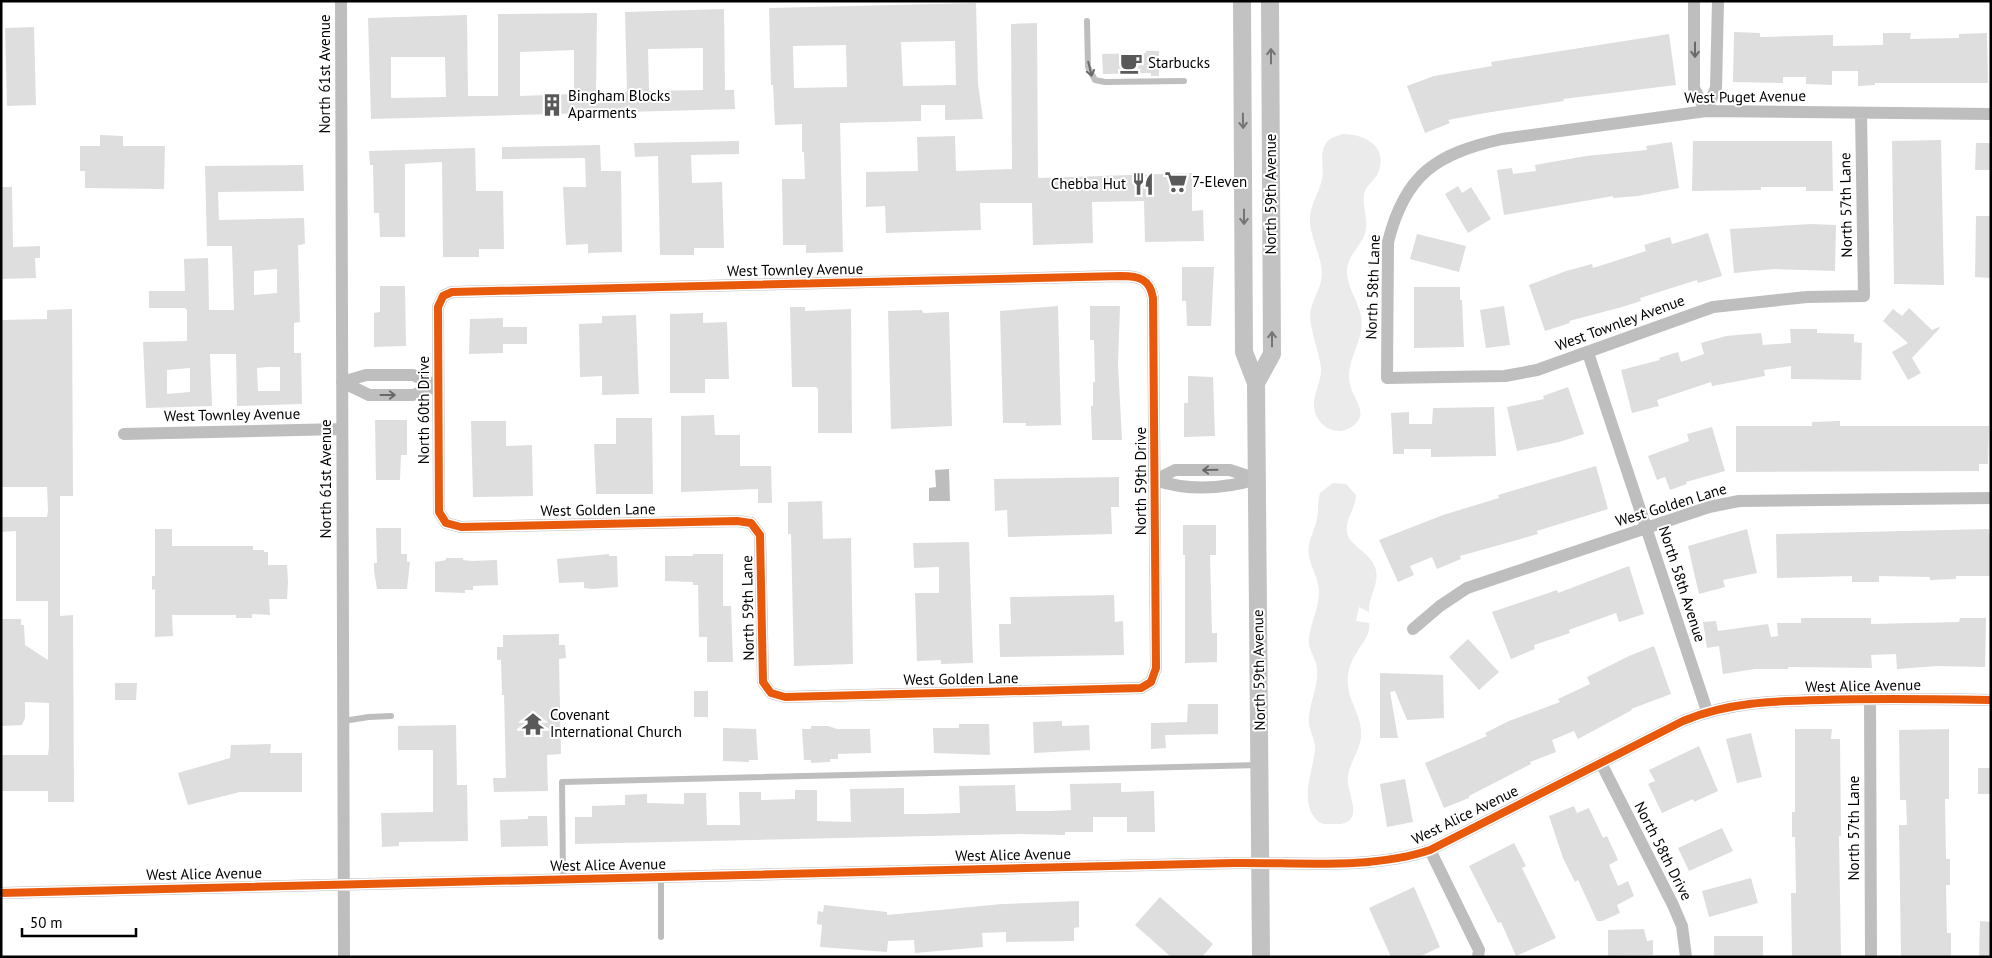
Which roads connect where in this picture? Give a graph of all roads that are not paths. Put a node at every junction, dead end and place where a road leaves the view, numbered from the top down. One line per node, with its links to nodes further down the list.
1 (341, 1): 17 (street, North 61st Avenue)
2 (1242, 1): 18 (main road, North 59th Avenue, one-way to 18)
3 (1270, 1): 18 (main road, North 59th Avenue, one-way to 3)
4 (1694, 1): 8 (street, one-way to 8)
5 (1718, 1): 8 (street)
6 (1087, 21): 7 (lane, one-way to 7)
7 (1184, 81)
8 (1706, 111): 9 (street, West Puget Avenue); 11 (street, West Puget Avenue)
9 (1861, 113): 10 (street, West Puget Avenue); 14 (street, North 57th Lane)
10 (1991, 114)
11 (1445, 156): 16 (street, North 58th Lane)
12 (1147, 281): 13 (street, West Townley Avenue); 23 (street, North 59th Drive)
13 (443, 296): 19 (street, North 60th Drive)
14 (1864, 296): 15 (street, West Townley Avenue)
15 (1588, 352): 16 (street, West Townley Avenue); 27 (street, North 58th Avenue)
16 (1387, 378)
17 (342, 382): 19 (street); 19 (street, one-way to 19); 20 (street, North 61st Avenue)
18 (1256, 384): 22 (main road, North 59th Avenue)
19 (437, 386): 25 (street, North 60th Drive)
20 (342, 429): 21 (street, West Townley Avenue); 35 (street, North 61st Avenue)
21 (124, 434)
22 (1257, 479): 23 (street); 37 (main road, North 59th Avenue)
23 (1155, 480): 29 (street, North 59th Drive)
24 (1991, 498): 27 (street, West Golden Lane)
25 (446, 523): 26 (street, West Golden Lane)
26 (751, 524): 30 (street, North 59th Lane)
27 (1646, 529): 28 (street, West Golden Lane); 33 (street, North 58th Avenue)
28 (1413, 628)
29 (1151, 682): 30 (street, West Golden Lane)
30 (771, 693)
31 (1870, 698): 32 (street, West Alice Avenue); 33 (street, West Alice Avenue); 49 (street, North 57th Lane)
32 (1991, 700)
33 (1707, 711): 36 (street, West Alice Avenue)
34 (391, 716): 35 (lane)
35 (343, 721): 42 (street, North 61st Avenue)
36 (1601, 763): 38 (street, West Alice Avenue); 48 (street, North 58th Drive)
37 (1260, 764): 39 (main road, North 59th Avenue); 41 (lane)
38 (1430, 850): 39 (street, West Alice Avenue); 47 (street)
39 (1261, 862): 40 (street, West Alice Avenue); 46 (main road, North 59th Avenue)
40 (661, 877): 41 (street, West Alice Avenue); 44 (lane)
41 (563, 879): 42 (street, West Alice Avenue)
42 (343, 885): 43 (street, West Alice Avenue); 45 (street, North 61st Avenue)
43 (1, 893)
44 (661, 937)
45 (344, 957)
46 (1261, 957)
47 (1478, 957)
48 (1686, 957)
49 (1871, 957)

